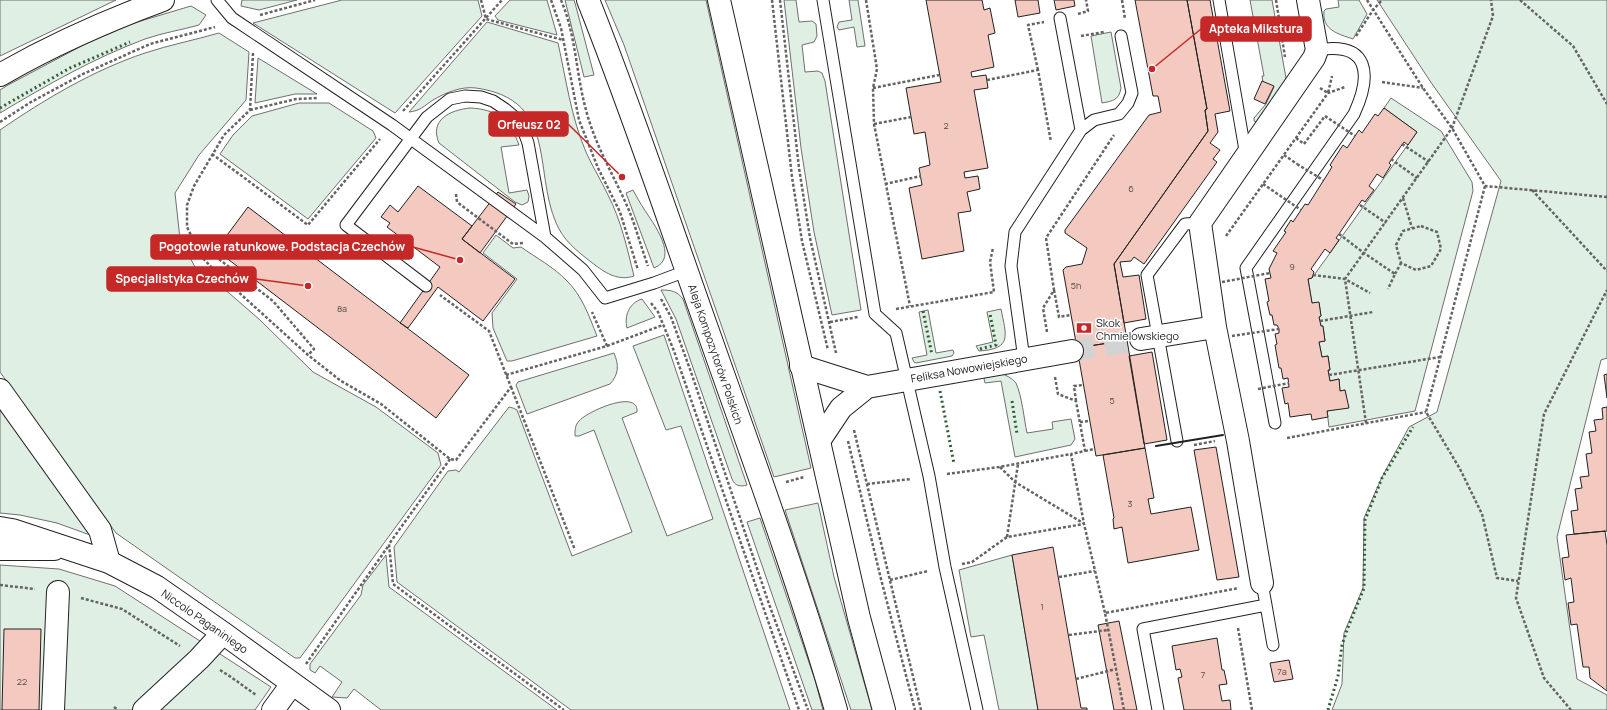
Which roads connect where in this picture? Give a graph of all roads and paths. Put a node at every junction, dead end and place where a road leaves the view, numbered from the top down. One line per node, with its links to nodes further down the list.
1 (163, 0): 30 (street)
2 (217, 0): 20 (lane)
3 (315, 0): 20 (path)
4 (481, 0): 22 (path)
5 (502, 0): 22 (path)
6 (551, 0): 27 (path)
7 (561, 0): 83 (path)
8 (588, 0): 76 (street, Aleja Kompozytorów Polskich)
9 (719, 0): 107 (street)
10 (823, 0): 92 (lane)
11 (866, 0): 33 (path)
12 (1122, 0): 23 (path)
13 (1219, 0): 51 (lane)
14 (1308, 0): 28 (street)
15 (1367, 0): 19 (path)
16 (1382, 0): 19 (path)
17 (1491, 0): 41 (path)
18 (1520, 0): 35 (path)
19 (1373, 10): 41 (path)
20 (232, 18): 38 (path); 40 (lane)
21 (1060, 18): 26 (lane)
22 (486, 19): 27 (path); 40 (path)
23 (1125, 20)
24 (1110, 30): 26 (path)
25 (1121, 36): 42 (lane)
26 (1064, 39): 42 (lane)
27 (563, 40): 83 (path)
28 (1317, 50): 51 (street); 123 (lane)
29 (260, 54): 36 (path)
30 (0, 75)
31 (939, 76): 33 (path)
32 (986, 80): 48 (path)
33 (873, 88): 39 (path)
34 (322, 98): 36 (path)
35 (1607, 104)
36 (250, 110): 49 (path)
37 (911, 117): 39 (path)
38 (0, 122)
39 (874, 124): 57 (path)
40 (392, 125): 45 (lane); 49 (path)
41 (1452, 128): 53 (path); 59 (path)
42 (1081, 130): 106 (lane)
43 (1115, 133): 85 (path)
44 (1355, 136): 46 (path, bridge)
45 (411, 138): 70 (lane); 70 (lane); 84 (lane)
46 (1296, 138)
47 (1402, 144): 53 (path)
48 (1052, 150)
49 (212, 154): 104 (path)
50 (1284, 155): 56 (path, bridge)
51 (1246, 157): 66 (street)
52 (1391, 159): 55 (path)
53 (1429, 162): 55 (path)
54 (920, 176): 57 (path)
55 (1417, 178): 62 (path)
56 (1323, 180)
57 (885, 184): 90 (path)
58 (1263, 184): 65 (path, bridge)
59 (1485, 186): 61 (path); 105 (path)
60 (456, 190): 71 (path)
61 (1531, 190): 63 (path); 77 (path)
62 (1403, 197): 67 (path); 68 (path)
63 (1607, 197)
64 (1360, 204): 67 (path)
65 (1301, 210)
66 (1200, 223): 99 (street); 101 (lane)
67 (1386, 223): 73 (path)
68 (1412, 228): 75 (path); 75 (path)
69 (1339, 234): 73 (path)
70 (545, 237): 83 (lane)
71 (524, 243)
72 (994, 243): 90 (path)
73 (1364, 253): 79 (path); 81 (path)
74 (215, 256): 104 (path)
75 (1401, 263): 79 (path)
76 (686, 271): 83 (lane); 139 (street, Aleja Kompozytorów Polskich)
77 (1607, 271)
78 (1270, 273): 82 (path, bridge)
79 (1396, 274): 86 (path)
80 (1313, 275): 81 (path)
81 (1345, 279): 88 (path); 94 (path)
82 (1222, 282)
83 (649, 285): 97 (path); 177 (path)
84 (430, 289): 109 (path)
85 (1054, 290): 93 (path); 100 (path)
86 (1388, 290)
87 (1607, 290): 152 (path)
88 (1370, 293)
89 (590, 306): 102 (path)
90 (910, 306): 92 (path)
91 (1373, 312): 94 (path)
92 (875, 314): 96 (path); 112 (lane)
93 (1071, 315)
94 (1350, 316): 95 (path); 108 (path)
95 (1320, 321)
96 (830, 322)
97 (663, 325): 102 (path); 176 (path)
98 (1279, 329): 99 (path, bridge)
99 (1224, 332): 101 (street); 154 (street)
100 (1048, 336)
101 (1149, 338): 127 (lane)
102 (606, 346): 109 (path)
103 (1072, 351): 106 (street, Feliksa Nowowiejskiego)
104 (308, 355): 131 (path)
105 (1440, 357): 108 (path); 120 (path)
106 (1024, 359): 112 (street, Feliksa Nowowiejskiego)
107 (801, 366): 116 (street, Feliksa Nowowiejskiego); 126 (street)
108 (1358, 371): 111 (path); 124 (path)
109 (506, 375): 115 (path)
110 (1054, 375): 119 (path)
111 (1329, 375)
112 (906, 379): 116 (street, Feliksa Nowowiejskiego); 136 (lane)
113 (1289, 382): 117 (path, bridge)
114 (1084, 385): 119 (path)
115 (511, 387): 131 (path); 146 (path)
116 (867, 387): 126 (street, Feliksa Nowowiejskiego)
117 (1258, 389)
118 (0, 390): 147 (street)
119 (1076, 401): 122 (path)
120 (1426, 412): 124 (path); 152 (path)
121 (1089, 421): 122 (path)
122 (1080, 422): 129 (path)
123 (1275, 423)
124 (1366, 423): 125 (path)
125 (1286, 438)
126 (819, 441): 135 (street)
127 (1177, 441)
128 (1094, 449): 129 (path)
129 (1085, 451): 130 (path)
130 (1071, 454): 132 (path); 140 (path)
131 (450, 459): 143 (path)
132 (1018, 464): 134 (path); 137 (path)
133 (854, 465): 135 (path)
134 (1000, 467): 136 (path); 137 (path)
135 (826, 472): 139 (path); 179 (street)
136 (929, 476): 138 (path); 148 (lane)
137 (1016, 482): 140 (path); 142 (path)
138 (867, 484)
139 (763, 488): 178 (street, Aleja Kompozytorów Polskich)
140 (1084, 524): 142 (path); 149 (path)
141 (0, 528): 145 (street, Niccolo Paganiniego)
142 (1007, 537): 148 (path)
143 (389, 544): 164 (path); 175 (path)
144 (0, 549): 145 (street, Niccolo Paganiniego)
145 (72, 549): 147 (street, Niccolo Paganiniego)
146 (575, 550)
147 (109, 562): 161 (street, Niccolo Paganiniego)
148 (945, 567): 151 (path); 180 (lane)
149 (1095, 571): 150 (path); 158 (path)
150 (1059, 577)
151 (890, 580)
152 (1518, 581): 183 (path)
153 (0, 585): 155 (path)
154 (1253, 585): 156 (path); 157 (lane)
155 (58, 592): 165 (path); 171 (street)
156 (1213, 593)
157 (1266, 605): 163 (lane); 181 (lane)
158 (1105, 613)
159 (1237, 622): 182 (path)
160 (1108, 630): 162 (path)
161 (223, 633): 165 (street); 168 (street, Niccolo Paganiniego)
162 (1068, 635)
163 (1273, 646)
164 (312, 654)
165 (199, 659): 170 (path); 173 (street)
166 (1116, 669): 167 (path)
167 (1076, 680)
168 (292, 684): 170 (street); 174 (street, Niccolo Paganiniego)
169 (114, 707): 172 (path)
170 (274, 709)
171 (53, 710)
172 (118, 710)
173 (144, 710)
174 (329, 710)
175 (564, 710)
176 (799, 710)
177 (808, 710)
178 (836, 710)
179 (884, 710)
180 (977, 710)
181 (1158, 710)
182 (1252, 710)
183 (1571, 710)

